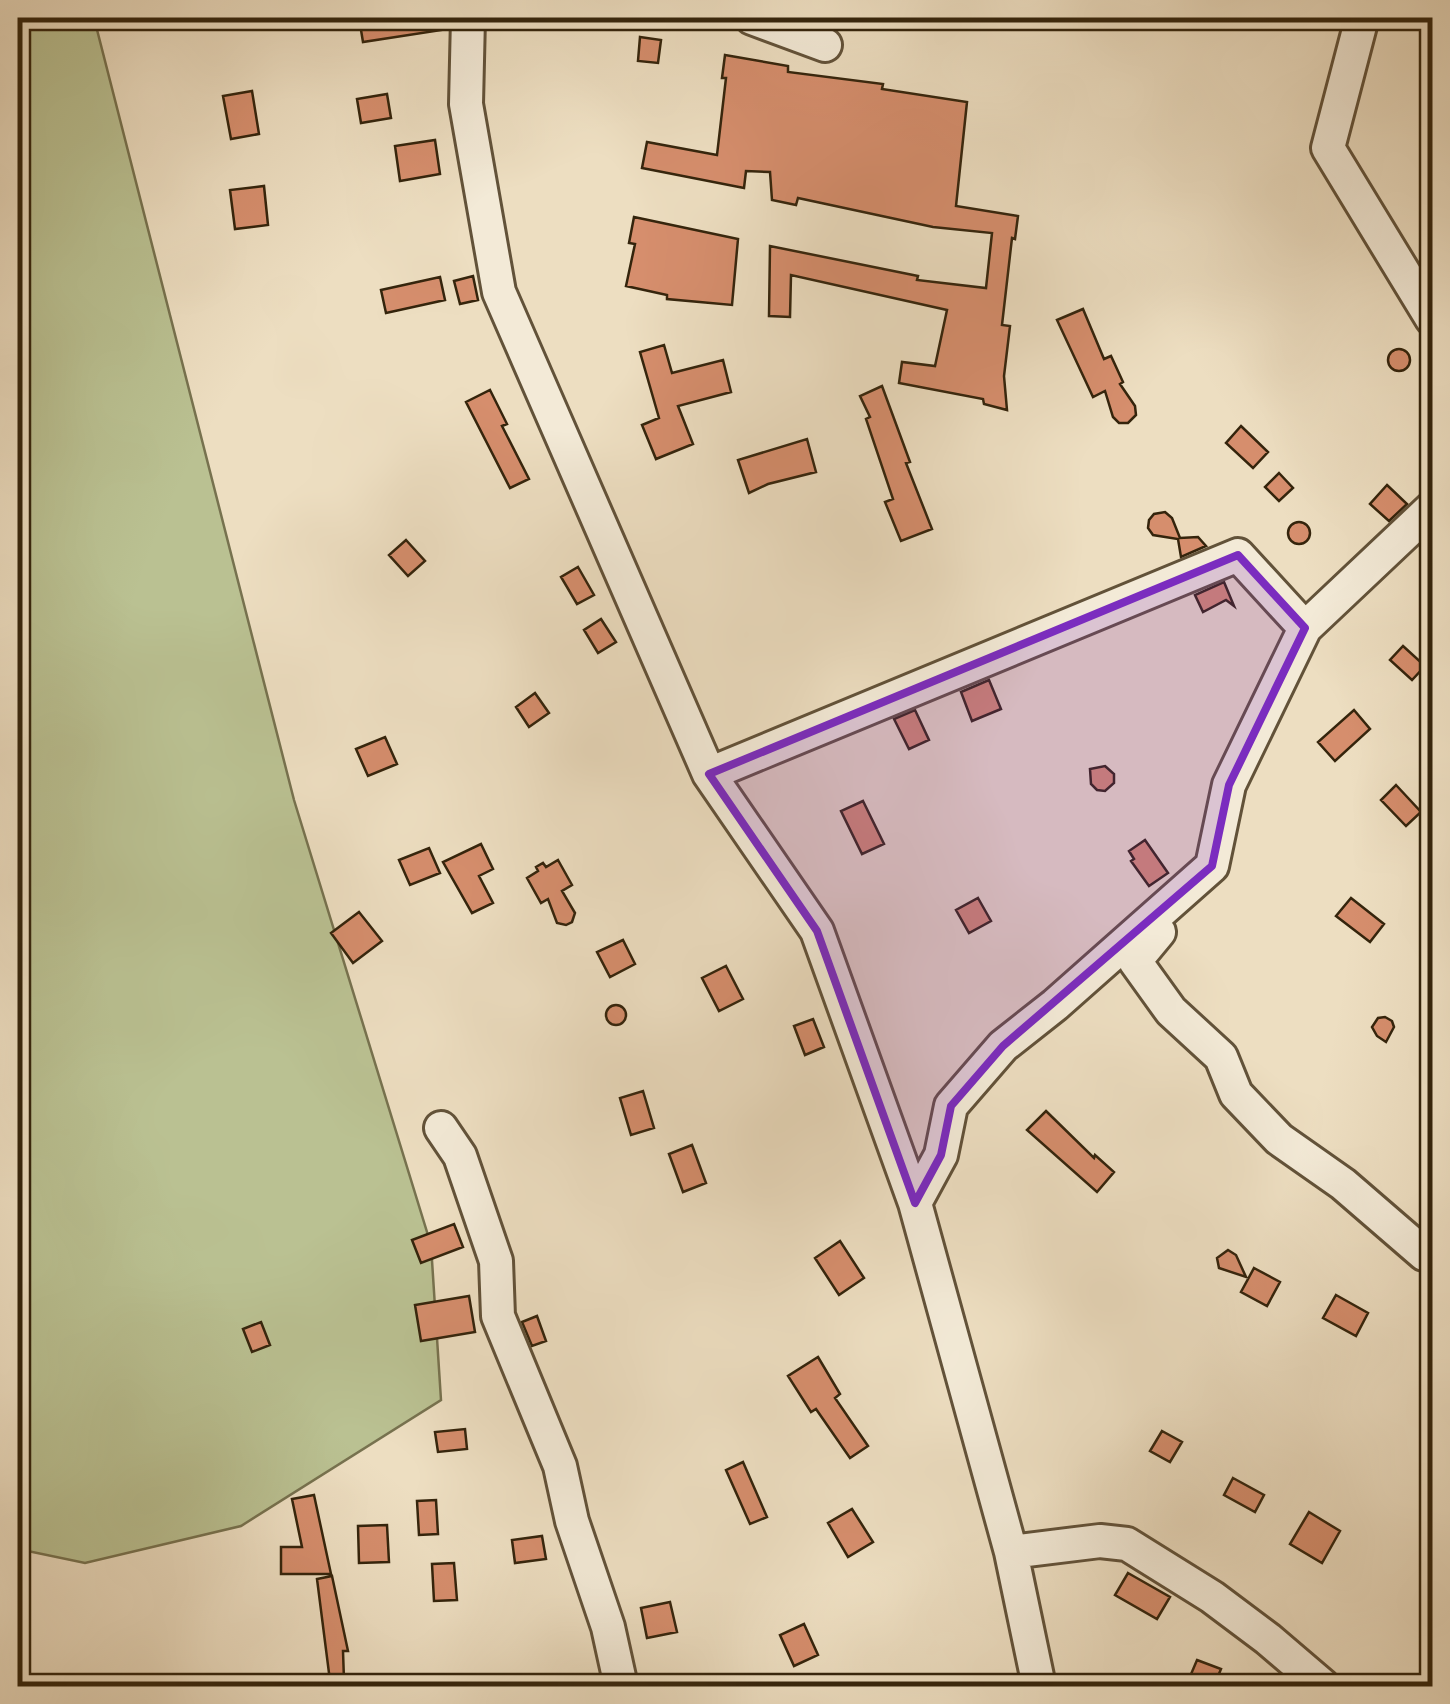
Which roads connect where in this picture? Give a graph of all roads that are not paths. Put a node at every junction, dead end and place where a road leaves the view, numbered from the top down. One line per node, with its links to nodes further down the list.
1 (468, 18): 8 (street)
2 (752, 18): 4 (street)
3 (1362, 18): 5 (street)
4 (825, 45)
5 (1432, 319)
6 (1432, 508): 7 (street)
7 (1305, 628): 8 (street); 9 (street)
8 (709, 774): 11 (street)
9 (1212, 866): 11 (street); 12 (street)
10 (441, 1128): 14 (street)
11 (915, 1203): 13 (street)
12 (1424, 1254)
13 (1011, 1552): 15 (street); 16 (street)
14 (621, 1686)
15 (1039, 1686)
16 (1322, 1686)

